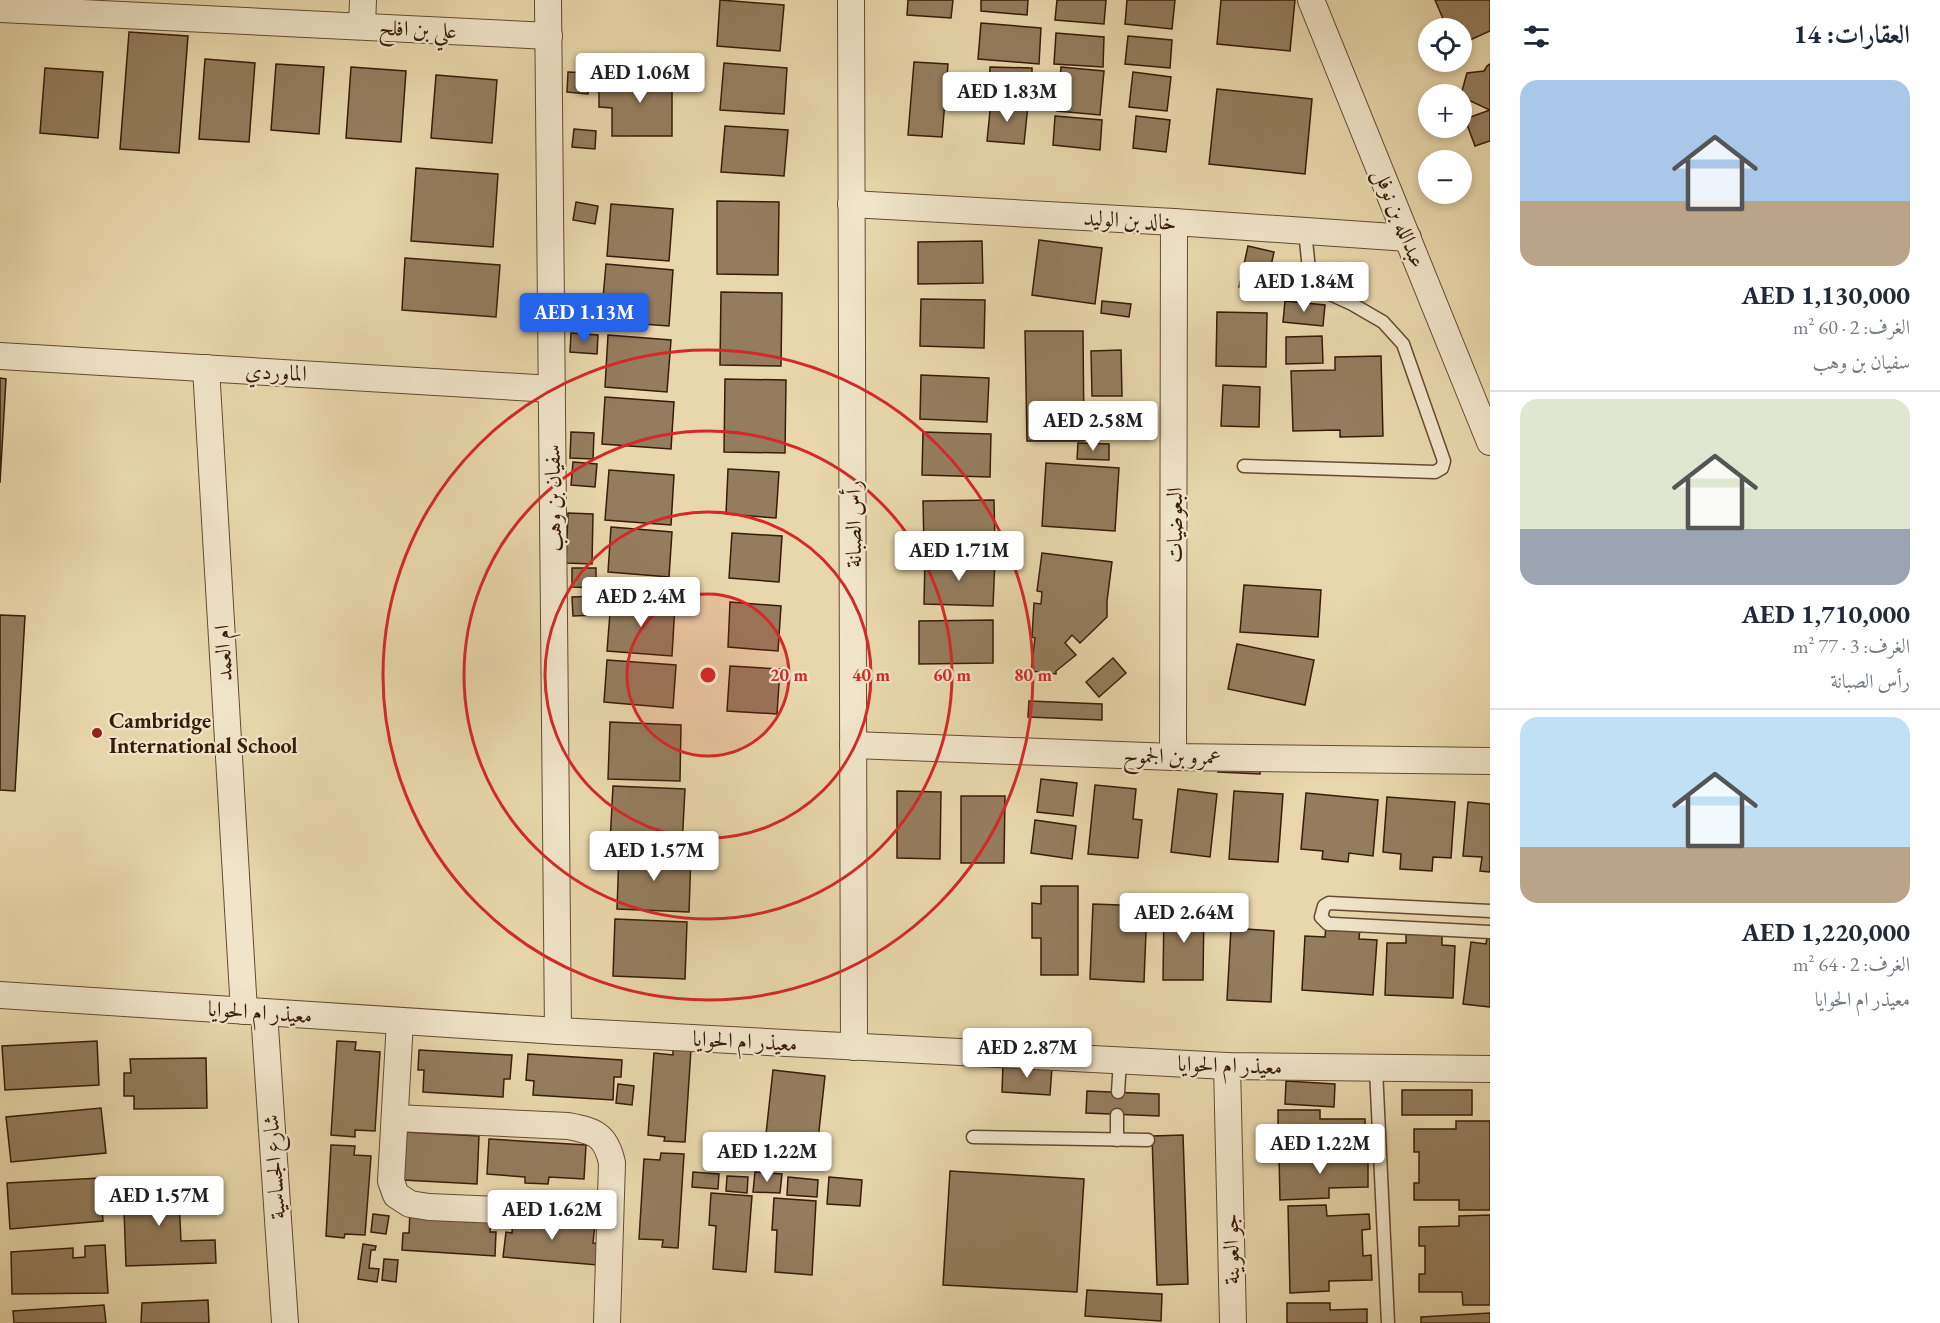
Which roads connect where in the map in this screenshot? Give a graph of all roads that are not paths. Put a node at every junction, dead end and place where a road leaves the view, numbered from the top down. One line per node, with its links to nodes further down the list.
1 (363, 0): 7 (street)
2 (548, 0): 8 (street, سفيان بن وهب)
3 (851, 0): 9 (street, رأس الصبانة)
4 (1311, 0): 12 (street, عبدالله بن نوفل)
5 (71, 6): 6 (street, علي بن افلح); 7 (street, علي بن افلح)
6 (0, 9)
7 (362, 26): 8 (street, علي بن افلح)
8 (549, 36): 15 (street, سفيان بن وهب)
9 (852, 204): 10 (street, خالد بن الوليد); 18 (street, رأس الصبانة)
10 (1174, 222): 11 (street, خالد بن الوليد); 19 (street, البعوضيات)
11 (1305, 231): 12 (street, خالد بن الوليد); 17 (lane)
12 (1408, 238): 16 (street, عبدالله بن نوفل)
13 (0, 356): 14 (street, الماوردي)
14 (206, 368): 15 (street, الماوردي); 24 (street, ام العمد)
15 (552, 389): 26 (street, سفيان بن وهب)
16 (1489, 438)
17 (1244, 466)
18 (853, 746): 19 (street, عمرو بن الجموح); 27 (street, رأس الصبانة)
19 (1173, 757): 20 (street, عمرو بن الجموح)
20 (1490, 761)
21 (1490, 911): 22 (lane)
22 (1490, 932)
23 (0, 995): 24 (street, معيذر ام الحوايا)
24 (254, 1011): 25 (street, معيذر ام الحوايا); 39 (street, شارع الجساسية)
25 (400, 1021): 26 (street, معيذر ام الحوايا); 34 (street)
26 (558, 1031): 27 (street, معيذر ام الحوايا)
27 (854, 1047): 28 (street, معيذر ام الحوايا)
28 (1120, 1061): 29 (street, معيذر ام الحوايا); 32 (lane)
29 (1227, 1066): 30 (street, معيذر ام الحوايا); 41 (street, جو العوينة)
30 (1376, 1069): 31 (street, معيذر ام الحوايا); 42 (lane)
31 (1490, 1069)
32 (1118, 1092)
33 (1118, 1115): 36 (lane)
34 (395, 1119): 38 (street); 38 (street)
35 (973, 1137): 36 (lane)
36 (1117, 1140): 37 (lane)
37 (1148, 1140)
38 (610, 1215): 40 (street)
39 (285, 1323)
40 (608, 1323)
41 (1233, 1323)
42 (1388, 1323)

